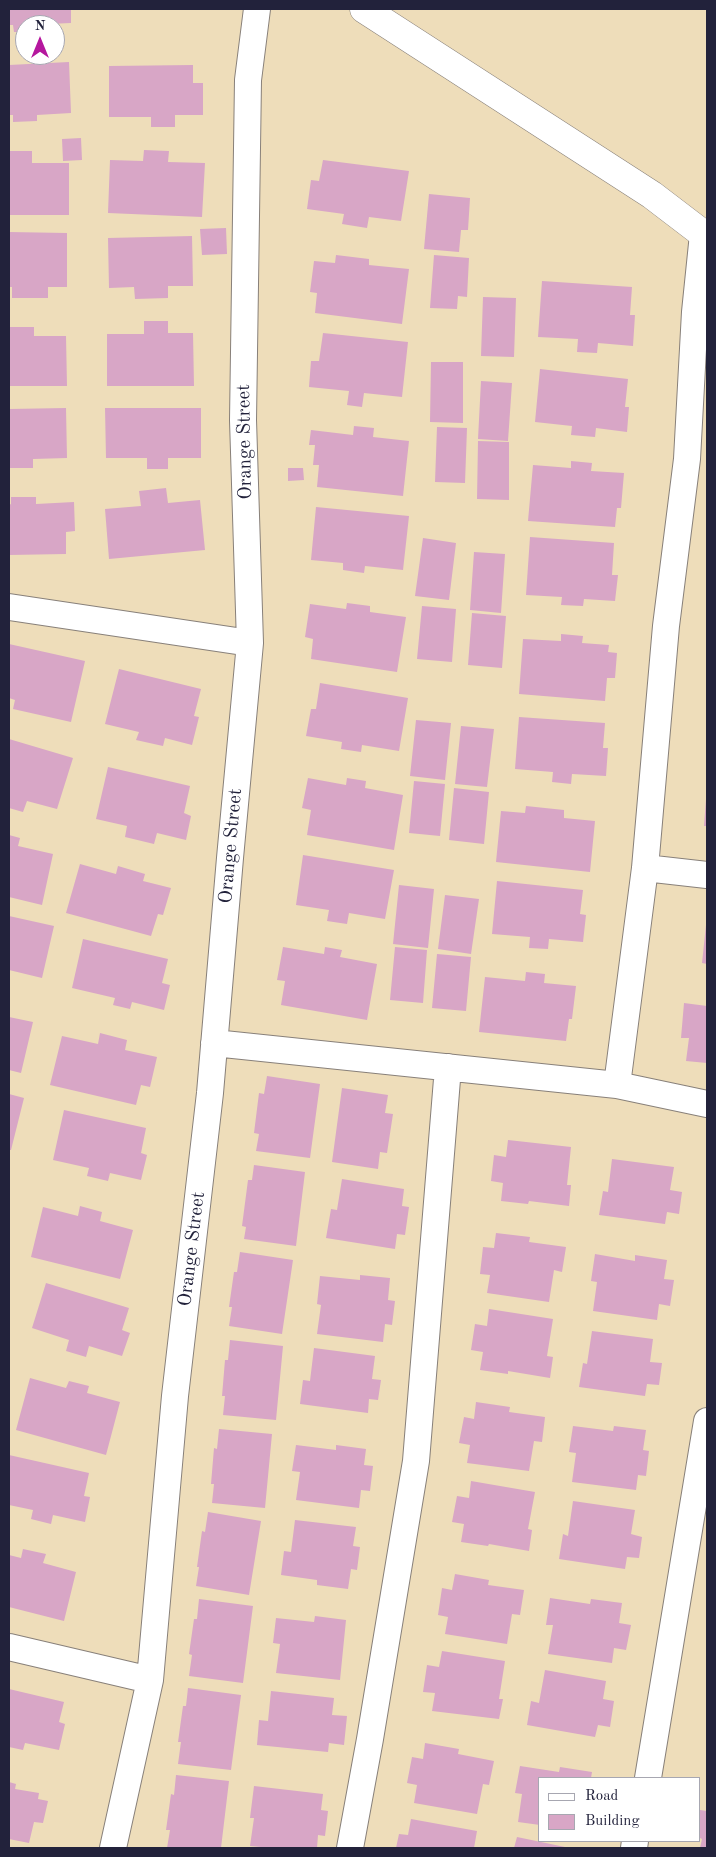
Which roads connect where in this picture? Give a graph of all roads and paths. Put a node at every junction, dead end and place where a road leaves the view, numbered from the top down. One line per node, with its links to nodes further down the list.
1 (258, 9): 5 (street, Orange Street)
2 (364, 9): 3 (street)
3 (705, 235): 6 (street)
4 (9, 606): 5 (street)
5 (250, 643): 8 (street, Orange Street)
6 (645, 868): 7 (street); 10 (street)
7 (707, 874)
8 (214, 1043): 9 (street); 14 (street, Orange Street)
9 (448, 1067): 10 (street); 17 (street)
10 (617, 1085): 11 (street)
11 (707, 1104)
12 (707, 1421): 15 (street)
13 (9, 1647): 14 (street)
14 (150, 1680): 16 (street, Orange Street)
15 (648, 1777)
16 (113, 1848)
17 (350, 1848)

